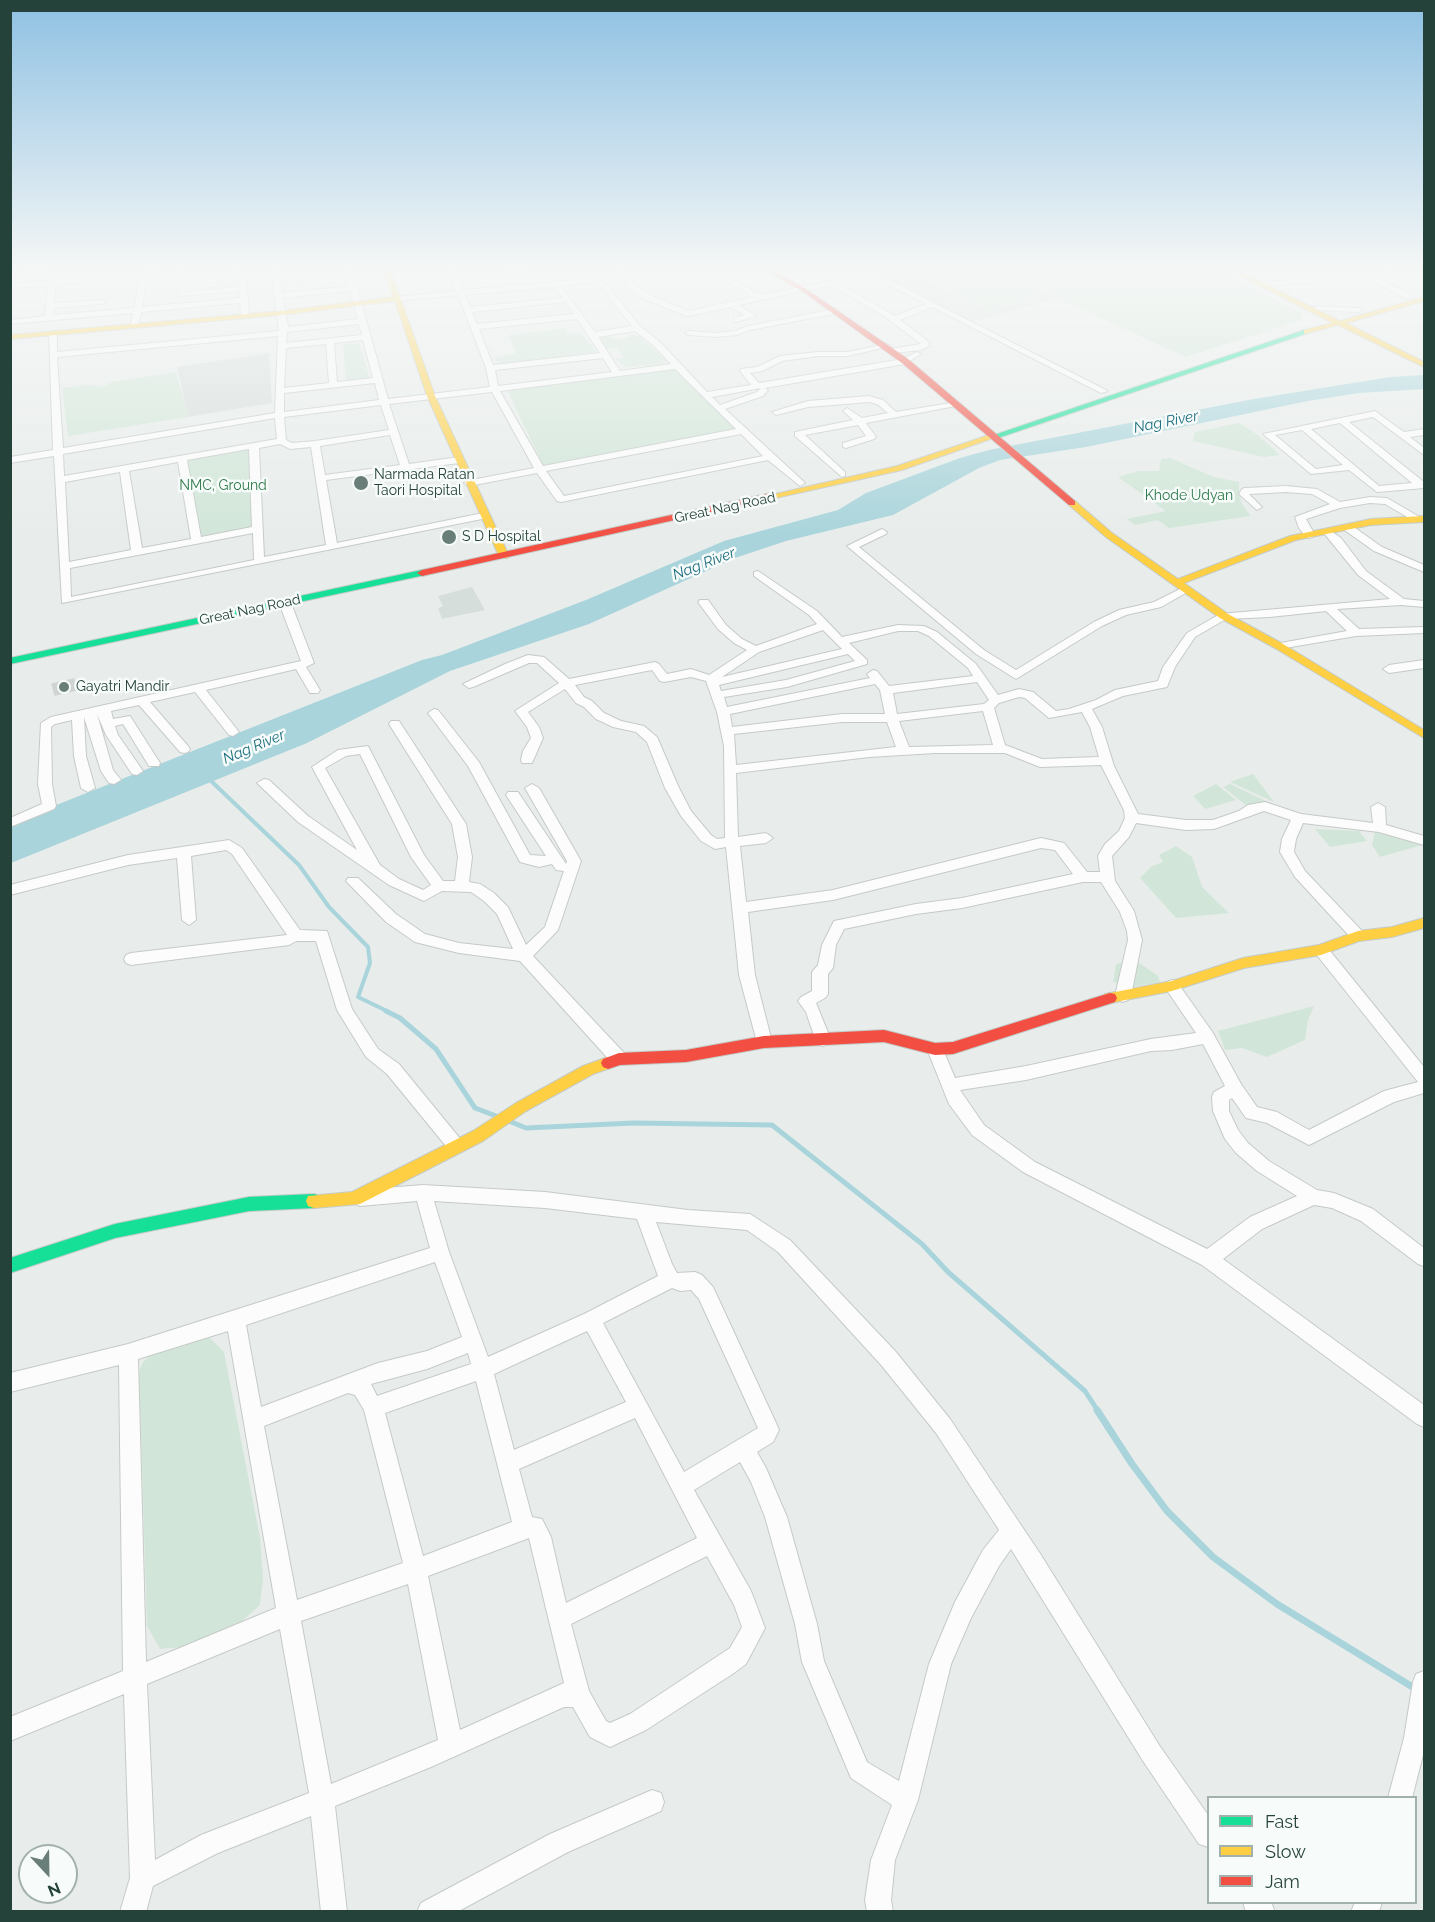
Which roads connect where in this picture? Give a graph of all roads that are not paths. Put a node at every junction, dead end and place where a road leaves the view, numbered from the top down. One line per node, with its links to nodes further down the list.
1 (53, 359): 50 (street)
2 (281, 359): 25 (street)
3 (331, 359): 22 (street)
4 (374, 359): 21 (street)
5 (418, 359): 28 (main road)
6 (486, 359): 19 (street)
7 (572, 359): 19 (street)
8 (607, 359): 20 (street)
9 (671, 359): 18 (street)
10 (788, 359): 16 (street)
11 (902, 359): 17 (main road)
12 (909, 359): 17 (street)
13 (1038, 359): 26 (street)
14 (1210, 359): 26 (main road, Great Nag Road)
15 (1221, 359): 44 (main road, Great Nag Road)
16 (780, 360): 23 (street)
17 (905, 361): 23 (street); 31 (main road)
18 (679, 366): 20 (street); 27 (street)
19 (490, 368): 24 (street)
20 (618, 374): 24 (street)
21 (379, 380): 22 (street); 30 (street)
22 (333, 385): 25 (street)
23 (760, 388): 27 (street); 29 (street); 32 (street)
24 (495, 389): 28 (street); 58 (street)
25 (281, 391): 34 (street)
26 (1104, 392): 44 (main road, Great Nag Road)
27 (706, 395): 32 (street)
28 (431, 396): 30 (street); 54 (main road)
29 (771, 398)
30 (384, 402): 34 (street); 40 (street)
31 (957, 405): 35 (street); 44 (main road)
32 (719, 408): 39 (street)
33 (847, 411): 37 (street)
34 (279, 415): 45 (street); 50 (street)
35 (896, 416): 37 (street); 42 (street)
36 (1341, 420): 38 (street); 43 (street); 64 (street)
37 (861, 423): 42 (street); 47 (street)
38 (1304, 427): 56 (street); 56 (street)
39 (742, 431): 51 (street); 58 (street)
40 (395, 432): 46 (street); 55 (street)
41 (1425, 432): 43 (street)
42 (802, 433): 59 (street)
43 (1402, 435): 49 (street)
44 (993, 437): 59 (main road, Great Nag Road); 77 (main road, Great Nag Road); 82 (main road)
45 (282, 441): 46 (street); 48 (street)
46 (315, 444): 60 (street)
47 (846, 445)
48 (254, 446): 52 (street); 70 (street)
49 (1425, 452)
50 (60, 453): 53 (street); 61 (street)
51 (770, 457): 58 (street); 63 (street)
52 (182, 458): 57 (street); 74 (street)
53 (10, 460)
54 (459, 460): 55 (street); 62 (main road)
55 (405, 467): 60 (street)
56 (1350, 467): 64 (street)
57 (124, 468): 61 (street); 76 (street)
58 (540, 470): 62 (street)
59 (842, 474): 63 (main road, Great Nag Road)
60 (321, 478): 75 (street)
61 (59, 480): 79 (street)
62 (470, 483): 67 (main road)
63 (800, 483): 77 (main road, Great Nag Road)
64 (1422, 485)
65 (1338, 505): 66 (street); 68 (street); 73 (street)
66 (1257, 507)
67 (483, 516): 75 (street); 77 (main road)
68 (1421, 519): 69 (main road)
69 (1347, 527): 72 (main road); 80 (street)
70 (258, 529): 74 (street); 78 (street)
71 (882, 532): 82 (street)
72 (1328, 532): 73 (main road); 84 (street)
73 (1310, 535): 82 (main road)
74 (197, 541): 76 (street)
75 (332, 547): 78 (street)
76 (137, 552): 79 (street)
77 (502, 553): 85 (main road, Great Nag Road); 95 (main road, Great Nag Road)
78 (260, 561): 79 (street)
79 (64, 566)
80 (1425, 569)
81 (758, 574): 89 (street)
82 (1181, 586): 88 (main road)
83 (704, 602): 94 (street)
84 (1401, 602): 86 (street); 87 (street)
85 (285, 603): 96 (main road, Great Nag Road); 99 (street)
86 (1425, 604)
87 (1327, 606): 88 (street); 91 (street)
88 (1224, 616): 93 (main road); 110 (street)
89 (825, 625): 92 (street); 94 (street)
90 (1425, 630): 91 (street)
91 (1356, 633): 93 (street)
92 (846, 646): 97 (street); 101 (street); 105 (street)
93 (1280, 646): 119 (main road)
94 (755, 650): 105 (street)
95 (10, 653)
96 (10, 662)
97 (863, 662): 104 (street); 105 (street)
98 (1425, 664): 100 (street)
99 (299, 665): 106 (street); 107 (street)
100 (1389, 669)
101 (981, 678): 104 (street); 109 (street)
102 (567, 683): 103 (street); 105 (street); 123 (street); 140 (street)
103 (469, 684)
104 (882, 685): 112 (street); 114 (street)
105 (713, 686): 112 (street)
106 (199, 689): 108 (street); 118 (street)
107 (314, 690)
108 (142, 701): 113 (street); 120 (street)
109 (992, 704): 110 (street); 114 (street); 121 (street)
110 (1084, 707): 124 (street)
111 (434, 712): 142 (street)
112 (723, 712): 117 (street)
113 (91, 713): 115 (street); 128 (street); 130 (street); 136 (street)
114 (892, 718): 117 (street); 122 (street)
115 (109, 724): 125 (street); 127 (street)
116 (394, 724): 149 (street)
117 (727, 731): 126 (street)
118 (233, 732)
119 (1425, 735)
120 (184, 749)
121 (1000, 749): 122 (street); 124 (street)
122 (904, 751): 126 (street)
123 (527, 760)
124 (1106, 761): 134 (street)
125 (153, 763)
126 (731, 770): 140 (street)
127 (137, 771)
128 (114, 780)
129 (264, 783): 143 (street)
130 (88, 788)
131 (532, 788): 144 (street)
132 (513, 795): 142 (street)
133 (1378, 807): 137 (street)
134 (1132, 818): 135 (street); 146 (street)
135 (1299, 818): 137 (street); 154 (street)
136 (10, 823)
137 (1380, 828): 139 (street)
138 (766, 838): 140 (street)
139 (1425, 841)
140 (733, 842): 151 (street)
141 (184, 852): 150 (street); 152 (street); 170 (street)
142 (556, 859): 144 (street)
143 (376, 871): 148 (street); 148 (street)
144 (567, 877): 157 (street)
145 (1083, 877): 146 (street); 151 (street); 162 (street)
146 (1107, 877): 160 (street)
147 (353, 881): 157 (street)
148 (440, 886): 149 (street)
149 (462, 886): 157 (street)
150 (10, 890)
151 (740, 908): 163 (street)
152 (189, 920)
153 (1425, 922): 154 (main road)
154 (1358, 936): 156 (main road)
155 (289, 940): 158 (street)
156 (1321, 950): 159 (main road); 166 (street)
157 (525, 956): 165 (street)
158 (131, 959)
159 (1172, 986): 160 (main road); 161 (street)
160 (1123, 996): 164 (main road)
161 (1207, 1037): 167 (street); 169 (street)
162 (823, 1040): 163 (main road); 164 (main road)
163 (764, 1042): 165 (main road)
164 (935, 1049): 167 (street)
165 (619, 1059): 170 (main road)
166 (1425, 1078)
167 (950, 1086): 176 (street)
168 (1425, 1087): 169 (street)
169 (1235, 1089): 172 (street)
170 (456, 1146): 173 (main road)
171 (423, 1194): 173 (street); 174 (street); 175 (street)
172 (1313, 1197): 176 (street); 177 (street)
173 (354, 1198): 178 (main road)
174 (643, 1212): 179 (street); 195 (street)
175 (440, 1252): 180 (street); 182 (street)
176 (1208, 1258): 189 (street)
177 (1425, 1258)
178 (10, 1266)
179 (671, 1279): 181 (street); 191 (street)
180 (235, 1319): 183 (street); 190 (street)
181 (591, 1320): 184 (street); 187 (street)
182 (473, 1342): 184 (street); 186 (street)
183 (128, 1353): 185 (street); 200 (street)
184 (483, 1369): 188 (street); 192 (street)
185 (10, 1383)
186 (348, 1383): 188 (street); 190 (street)
187 (639, 1406): 192 (street); 193 (street)
188 (373, 1407): 197 (street)
189 (1425, 1417)
190 (254, 1420): 198 (street)
191 (744, 1449): 193 (street); 207 (street)
192 (508, 1464): 194 (street)
193 (680, 1486): 196 (street)
194 (524, 1528): 197 (street); 199 (street)
195 (1011, 1531): 207 (street); 209 (street)
196 (711, 1543): 199 (street); 202 (street)
197 (416, 1570): 198 (street); 204 (street)
198 (290, 1614): 200 (street); 206 (street)
199 (558, 1619): 202 (street)
200 (135, 1678): 203 (street); 210 (street)
201 (1425, 1682): 205 (street)
202 (579, 1695): 204 (street)
203 (10, 1729)
204 (450, 1746): 206 (street)
205 (1401, 1796)
206 (322, 1800): 210 (street); 212 (street)
207 (906, 1800): 214 (street)
208 (652, 1802): 213 (street)
209 (1207, 1832)
210 (142, 1878): 211 (street)
211 (133, 1911)
212 (334, 1911)
213 (430, 1911)
214 (880, 1911)

